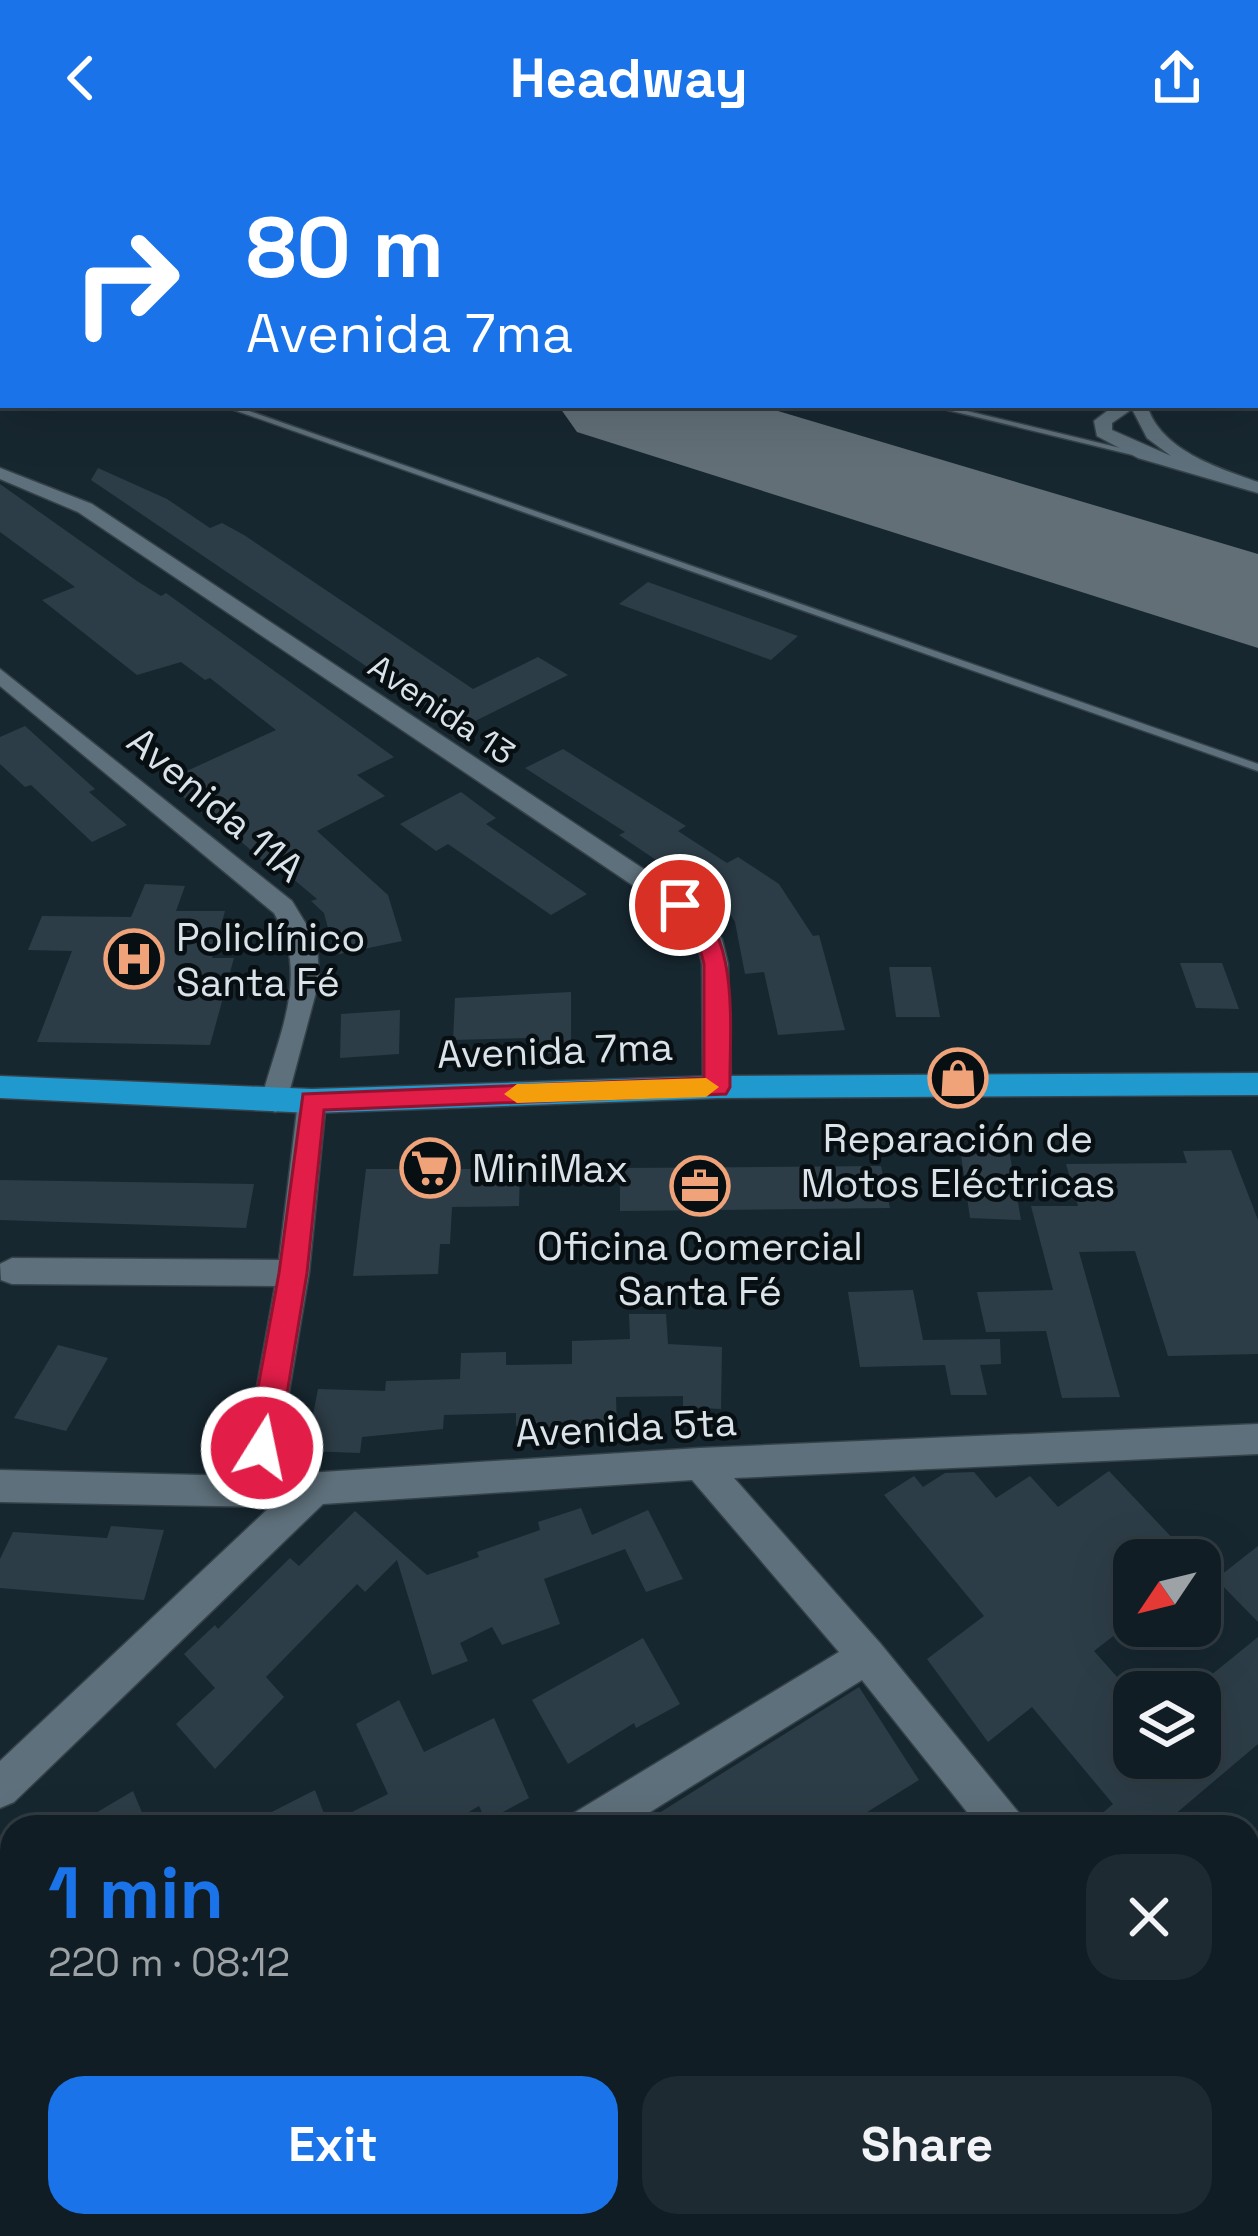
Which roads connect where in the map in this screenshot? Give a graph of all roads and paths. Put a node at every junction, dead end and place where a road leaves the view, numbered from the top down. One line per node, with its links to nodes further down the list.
1 (233, 408): 10 (lane)
2 (945, 408): 5 (lane)
3 (1122, 408): 5 (street)
4 (1139, 408): 7 (street)
5 (1144, 454): 7 (street)
6 (0, 473): 13 (street, Avenida 13)
7 (1230, 479): 8 (street)
8 (1258, 488)
9 (0, 675): 14 (street, Avenida 11A)
10 (1258, 769)
11 (1258, 1084): 13 (highway, Avenida 7ma)
12 (0, 1087): 14 (highway, Avenida 7ma)
13 (717, 1087): 15 (highway, Avenida 7ma)
14 (275, 1101): 15 (highway, Avenida 7ma)
15 (312, 1101): 17 (street)
16 (12, 1271): 17 (street)
17 (293, 1273): 22 (street)
18 (1258, 1439): 19 (street, Avenida 5ta)
19 (700, 1464): 21 (street, Avenida 5ta); 23 (street)
20 (0, 1486): 22 (street, Avenida 5ta)
21 (314, 1489): 22 (street, Avenida 5ta); 24 (street)
22 (255, 1492)
23 (867, 1656): 25 (street); 26 (street)
24 (0, 1788)
25 (608, 1815)
26 (995, 1815)

